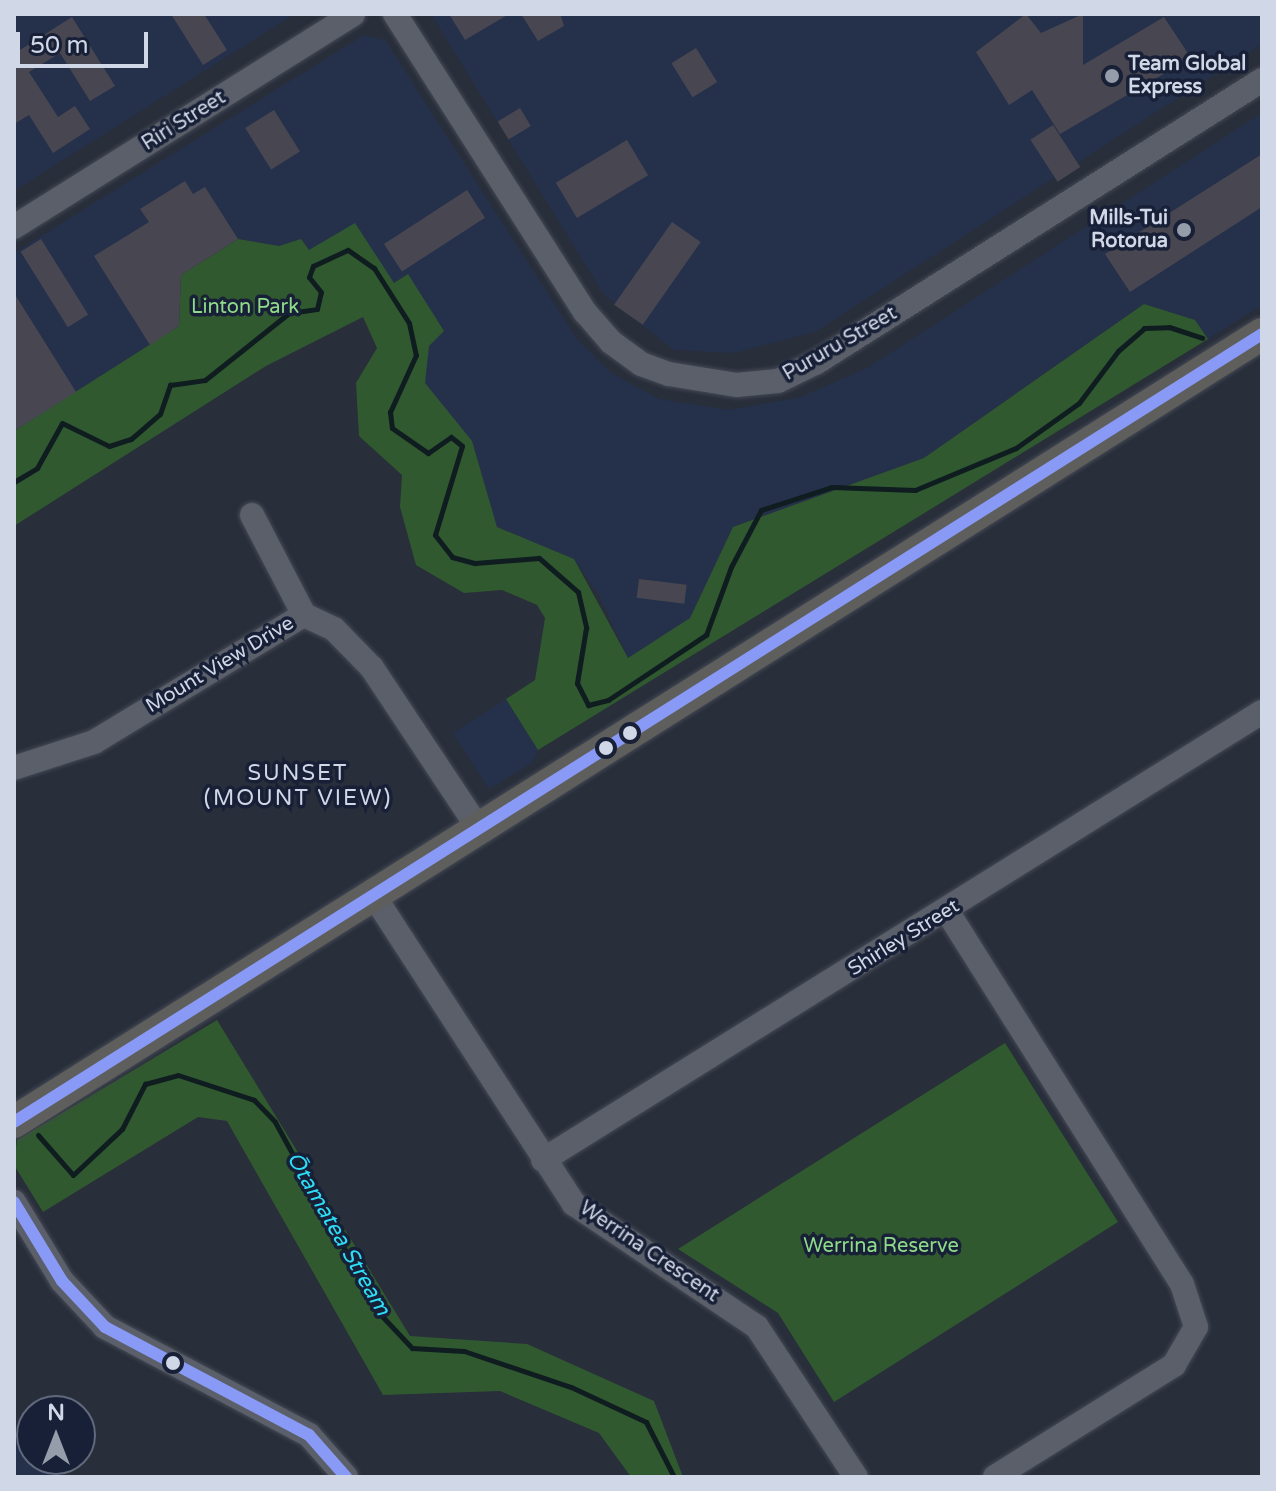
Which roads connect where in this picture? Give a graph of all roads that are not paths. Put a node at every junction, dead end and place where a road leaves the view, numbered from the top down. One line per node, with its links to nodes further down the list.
1 (353, 14): 4 (street, Riri Street)
2 (395, 14): 3 (street, Pururu Street)
3 (1262, 80)
4 (14, 227)
5 (1262, 334): 10 (main road)
6 (252, 515): 7 (street)
7 (304, 615): 9 (street, Mount View Drive); 10 (street, Mount View Drive)
8 (1262, 712): 12 (street, Shirley Street)
9 (14, 768)
10 (477, 826): 11 (main road)
11 (374, 896): 13 (main road); 14 (street, Werrina Crescent)
12 (947, 911): 14 (street, Shirley Street); 18 (street)
13 (14, 1122)
14 (543, 1160): 17 (street, Werrina Crescent)
15 (14, 1202): 16 (street)
16 (346, 1477)
17 (856, 1477)
18 (995, 1477)

